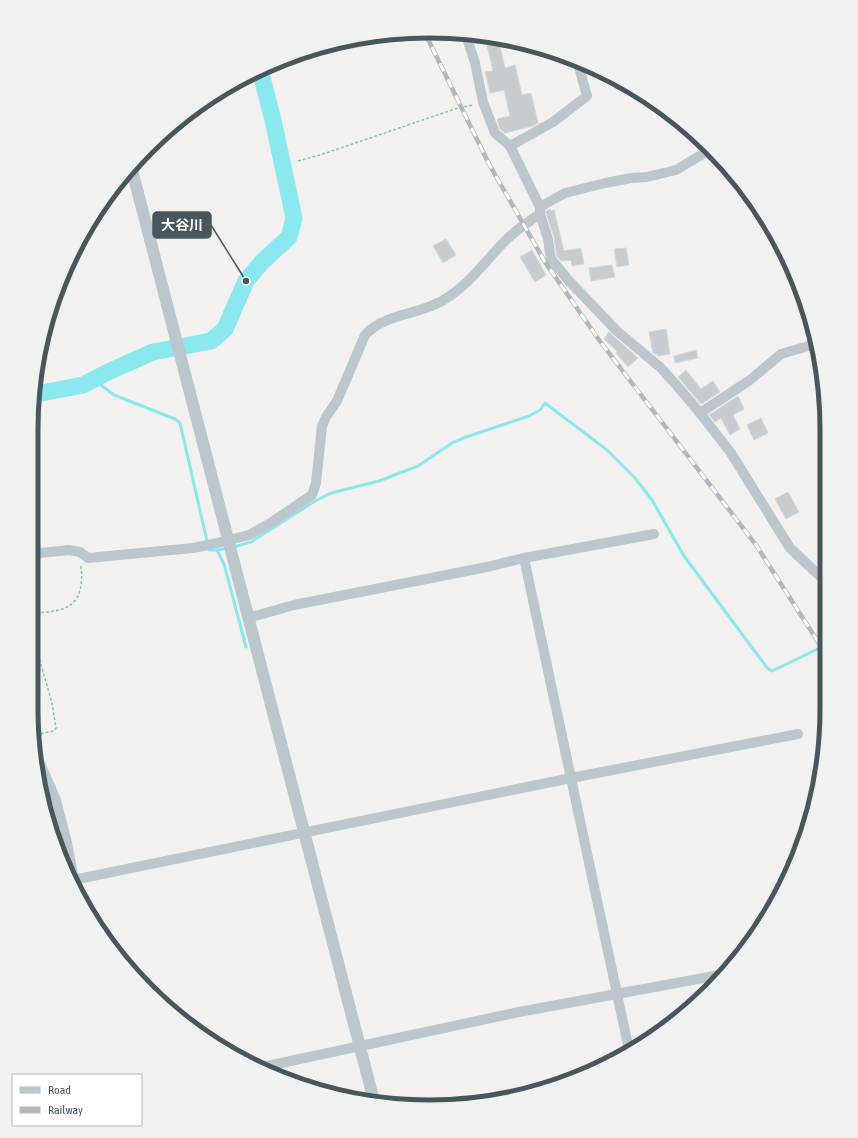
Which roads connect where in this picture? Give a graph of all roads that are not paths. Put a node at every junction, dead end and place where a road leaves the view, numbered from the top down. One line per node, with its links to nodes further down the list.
1 (468, 40): 3 (street)
2 (579, 68): 3 (street)
3 (510, 146): 6 (street)
4 (705, 153): 6 (street)
5 (133, 174): 10 (street)
6 (540, 210): 8 (street); 10 (street)
7 (810, 345): 8 (street)
8 (700, 413): 13 (street)
9 (654, 534): 12 (street)
10 (230, 545): 11 (street); 14 (street)
11 (38, 553)
12 (524, 558): 14 (street); 17 (street)
13 (820, 576)
14 (248, 618): 18 (street)
15 (798, 734): 17 (street)
16 (43, 770): 19 (street)
17 (571, 778): 18 (street); 22 (street)
18 (305, 833): 20 (street); 24 (street)
19 (71, 866)
20 (78, 881)
21 (714, 976): 22 (street)
22 (618, 994): 23 (street); 24 (street)
23 (628, 1045)
24 (360, 1047): 25 (street); 26 (street)
25 (269, 1066)
26 (373, 1096)

